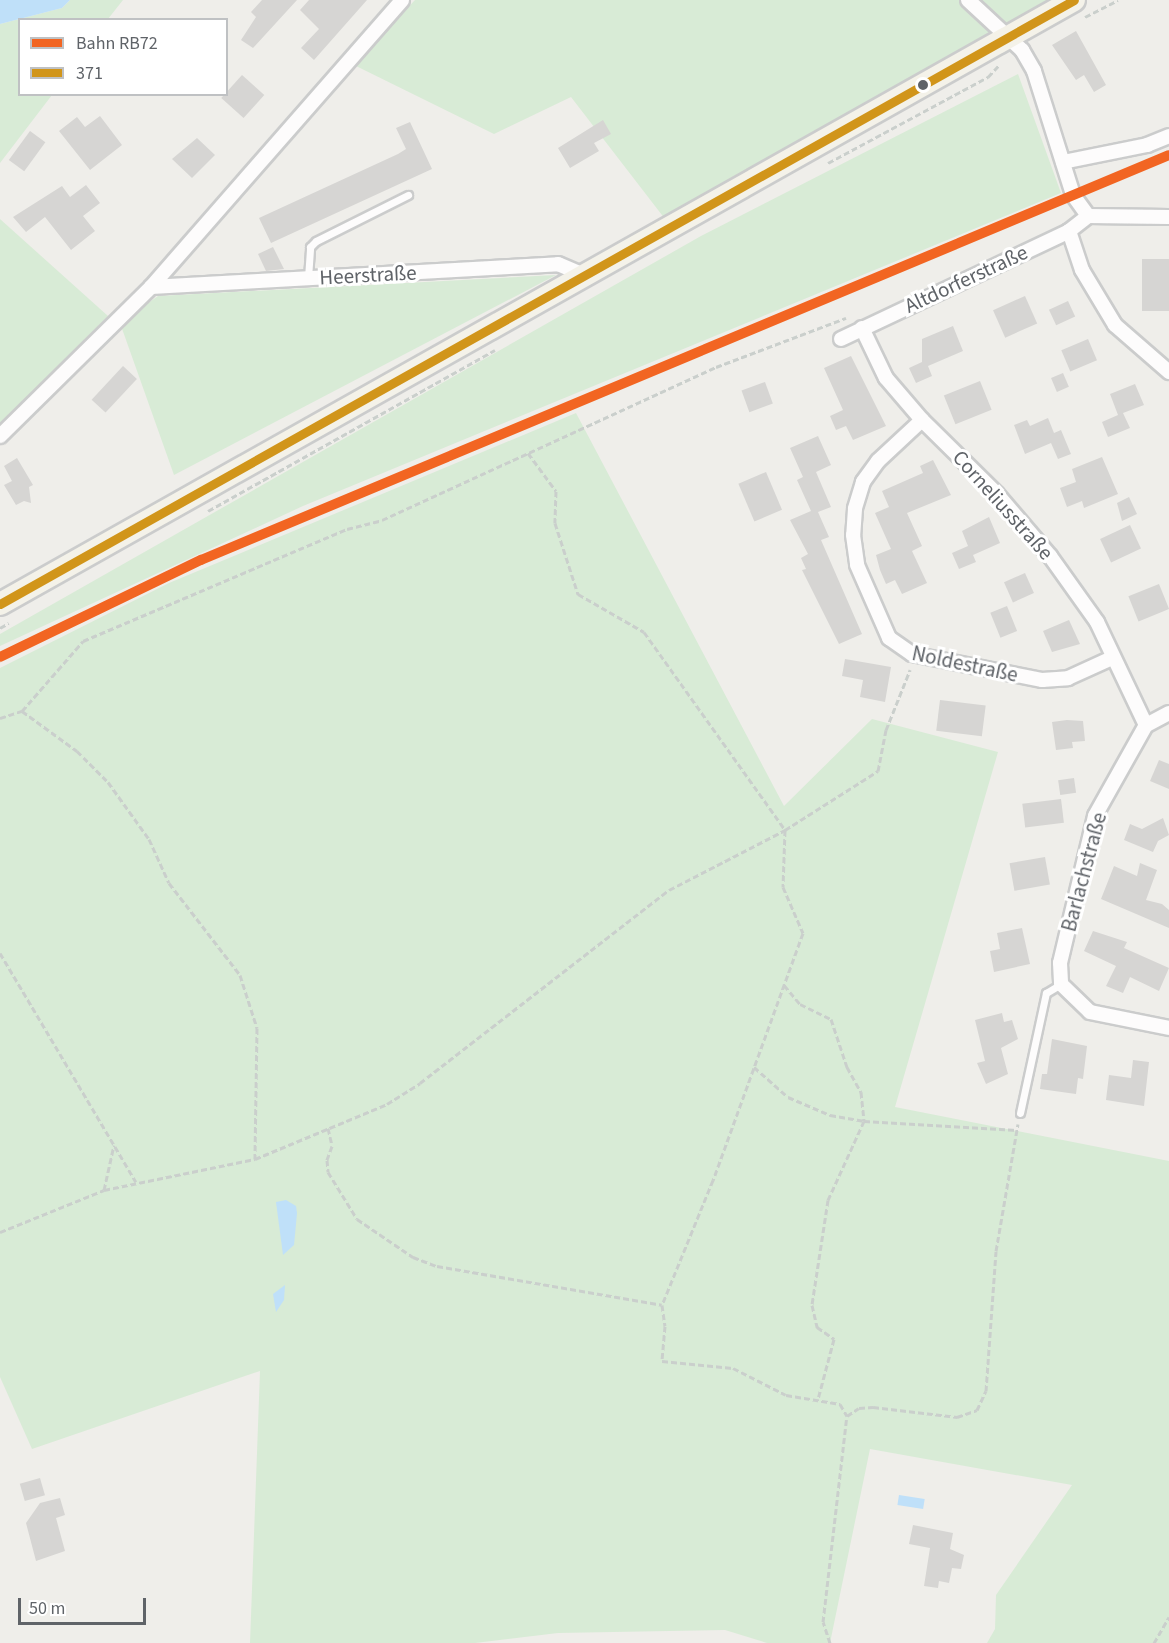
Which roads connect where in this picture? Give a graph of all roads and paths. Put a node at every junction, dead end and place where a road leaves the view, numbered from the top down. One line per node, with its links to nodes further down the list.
1 (402, 0): 13 (street)
2 (968, 0): 4 (street)
3 (1074, 0): 4 (main road)
4 (1007, 38): 6 (street); 11 (main road)
5 (1169, 136): 6 (street)
6 (1063, 162): 8 (street)
7 (408, 195): 12 (lane)
8 (1088, 216): 9 (street); 10 (street, Altdorferstraße)
9 (1169, 217)
10 (1069, 231): 15 (street, Altdorferstraße); 17 (street)
11 (584, 274): 12 (street, Heerstraße); 21 (main road)
12 (308, 278): 13 (street, Heerstraße)
13 (151, 287): 19 (street)
14 (856, 314): 20 (path)
15 (862, 328): 16 (street, Altdorferstraße); 18 (street, Corneliusstraße)
16 (841, 339)
17 (1169, 372)
18 (922, 420): 22 (street, Noldestraße); 23 (street, Corneliusstraße)
19 (0, 436)
20 (528, 453): 24 (path); 28 (path)
21 (0, 604)
22 (912, 654): 23 (street, Noldestraße); 28 (path)
23 (1112, 658): 27 (street, Corneliusstraße)
24 (22, 711): 26 (path); 39 (path)
25 (1169, 713): 27 (street)
26 (0, 718)
27 (1146, 725): 30 (street, Barlachstraße)
28 (784, 830): 31 (path); 36 (path)
29 (0, 953): 38 (path)
30 (1061, 984): 32 (street); 34 (lane)
31 (784, 985): 33 (path); 35 (path)
32 (1169, 1028)
33 (754, 1067): 35 (path); 43 (path)
34 (1020, 1113): 37 (path)
35 (864, 1121): 37 (path); 44 (path)
36 (328, 1128): 39 (path); 43 (path)
37 (1017, 1130): 45 (path)
38 (114, 1143): 40 (path); 41 (path)
39 (255, 1159): 40 (path)
40 (136, 1182): 41 (path)
41 (104, 1190): 42 (path)
42 (0, 1232)
43 (662, 1305): 44 (path)
44 (818, 1399): 45 (path)
45 (847, 1416): 47 (path)
46 (1169, 1617): 48 (path)
47 (830, 1643)
48 (1154, 1643)

